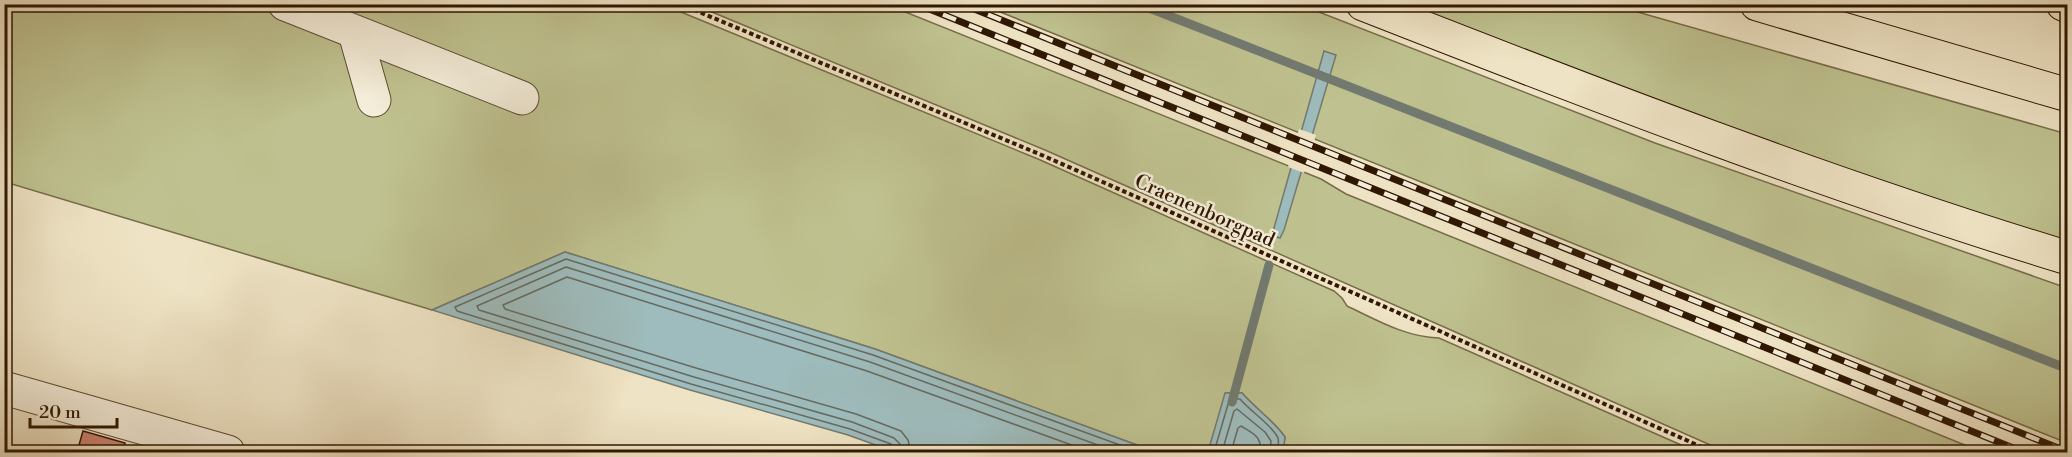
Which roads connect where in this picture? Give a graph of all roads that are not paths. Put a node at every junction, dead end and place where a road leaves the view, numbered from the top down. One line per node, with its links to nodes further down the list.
1 (285, 4): 6 (street)
2 (1362, 4): 10 (highway)
3 (1757, 4): 7 (highway)
4 (2063, 4): 5 (highway)
5 (2067, 6)
6 (355, 33): 8 (street); 9 (street)
7 (2067, 95)
8 (522, 98)
9 (374, 100)
10 (2067, 258)
11 (4, 388): 12 (street)
12 (228, 453)

